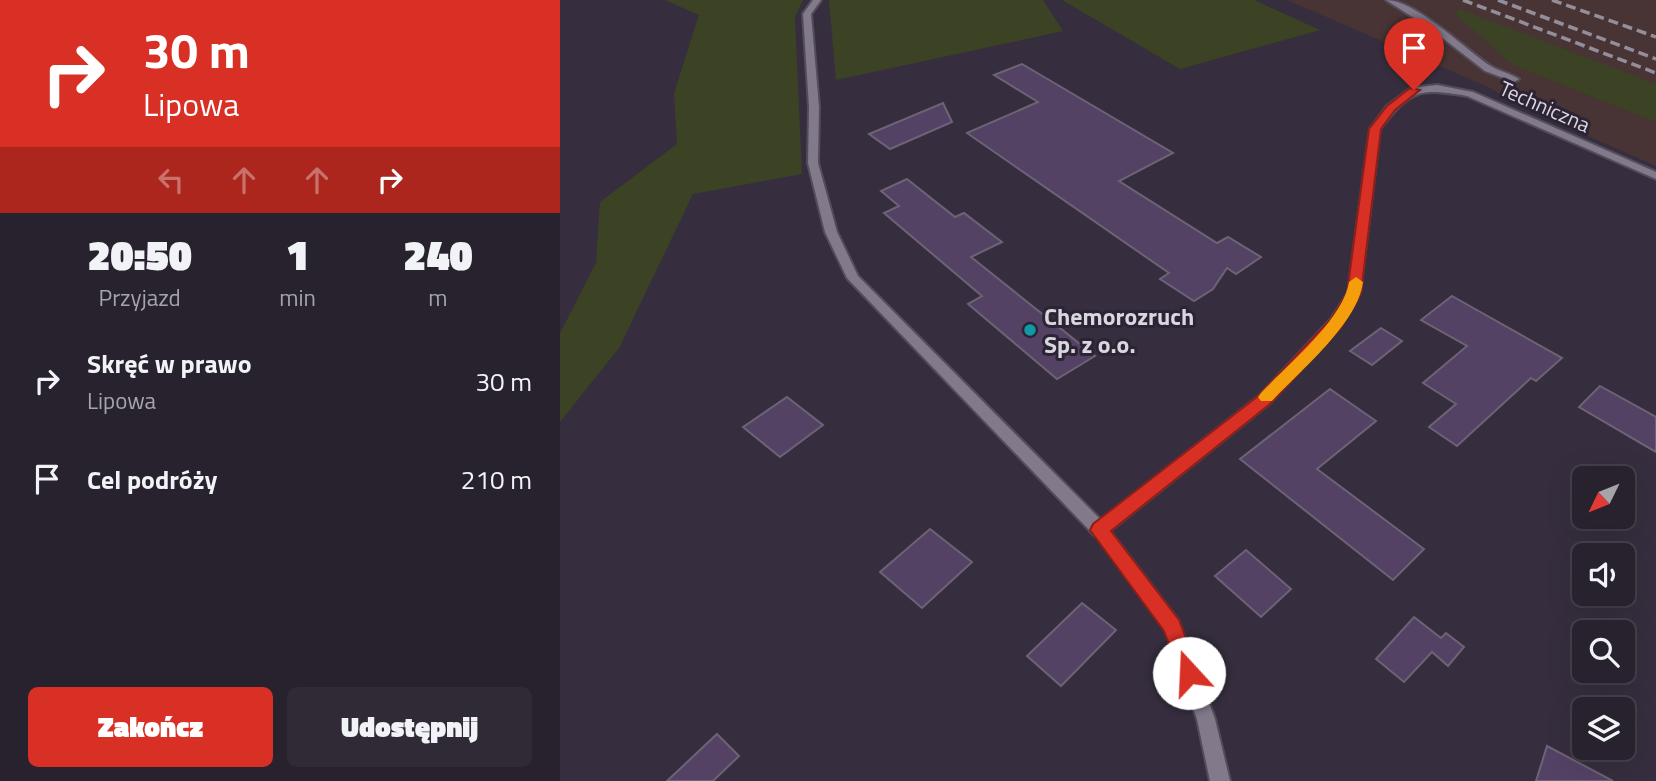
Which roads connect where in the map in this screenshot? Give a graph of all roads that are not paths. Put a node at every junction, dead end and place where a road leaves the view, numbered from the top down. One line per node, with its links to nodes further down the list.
1 (817, 0): 5 (street)
2 (1390, 0): 3 (street)
3 (1514, 79)
4 (1656, 176): 5 (street, Techniczna)
5 (1100, 530): 6 (street)
6 (1220, 781)

